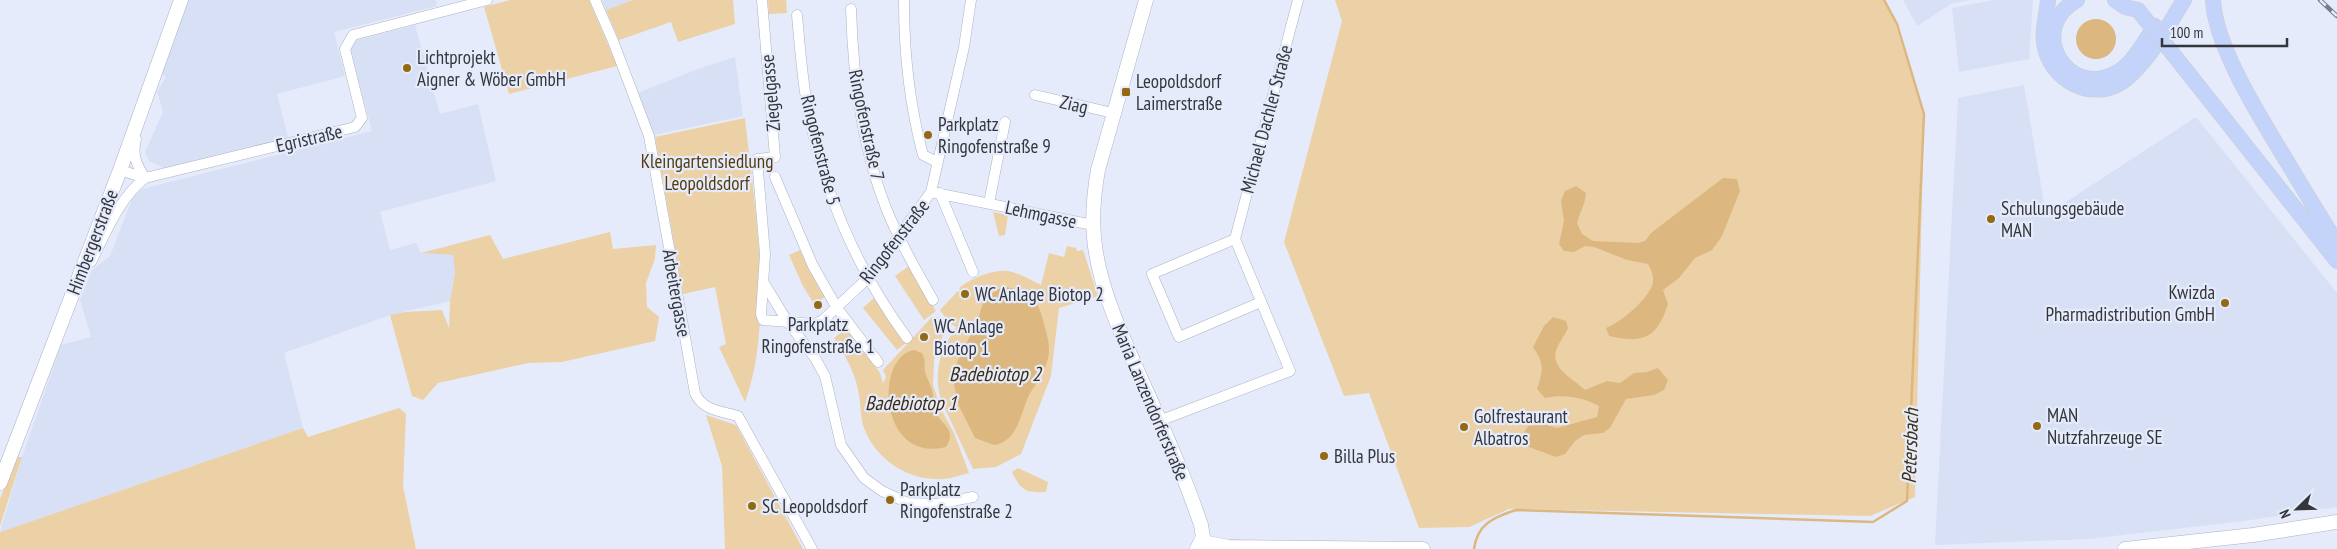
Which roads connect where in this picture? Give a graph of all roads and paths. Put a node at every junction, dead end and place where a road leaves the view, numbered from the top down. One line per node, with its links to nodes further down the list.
1 (181, 0): 18 (street, Himbergerstraße)
2 (487, 0): 25 (street, Egristraße)
3 (595, 0): 49 (street, Arbeitergasse)
4 (762, 0): 35 (street, Ziegelgasse)
5 (971, 0): 22 (street, Ringofenstraße)
6 (1146, 0): 20 (street, Maria Lanzendorferstraße)
7 (1298, 0): 30 (street, Michael Dachler Straße)
8 (2048, 0): 12 (main road)
9 (2077, 0): 11 (main road)
10 (2115, 0): 15 (main road)
11 (2173, 0)
12 (2184, 0)
13 (2213, 0): 31 (main road)
14 (904, 1): 22 (street)
15 (2134, 5): 32 (main road, bridge)
16 (851, 8): 29 (street, Ringofenstraße 7)
17 (797, 16): 34 (street, Ringofenstraße 5)
18 (150, 84): 23 (street, Himbergerstraße); 25 (street)
19 (1035, 95): 20 (street, Ziag)
20 (1113, 113): 28 (street, Maria Lanzendorferstraße)
21 (1005, 122): 27 (street, Lehmgasse)
22 (937, 162): 26 (street, Ringofenstraße)
23 (120, 170): 25 (street); 38 (street, Himbergerstraße)
24 (775, 177): 39 (street)
25 (145, 178): 38 (street)
26 (935, 192): 27 (street, Lehmgasse); 29 (street, Ringofenstraße); 33 (street)
27 (989, 203): 28 (street, Lehmgasse)
28 (1093, 225): 44 (street, Maria Lanzendorferstraße)
29 (899, 237): 34 (street, Ringofenstraße); 36 (street, Ringofenstraße 7)
30 (1234, 239): 37 (street); 37 (street)
31 (2337, 243)
32 (2337, 261)
33 (973, 272)
34 (869, 277): 39 (street, Ringofenstraße); 42 (street, Ringofenstraße 5)
35 (764, 283): 40 (street, Ziegelgasse); 41 (street)
36 (933, 300)
37 (1261, 302): 44 (street)
38 (67, 307): 45 (street, Himbergerstraße)
39 (837, 308): 41 (street, Ringofenstraße); 43 (street)
40 (764, 320): 41 (street, Ringofenstraße)
41 (787, 321): 46 (street)
42 (907, 338)
43 (878, 362)
44 (1160, 421): 48 (street, Maria Lanzendorferstraße)
45 (0, 483)
46 (974, 497)
47 (2337, 522): 51 (street)
48 (1200, 546): 50 (street)
49 (812, 549)
50 (1423, 549)
51 (2125, 549)

